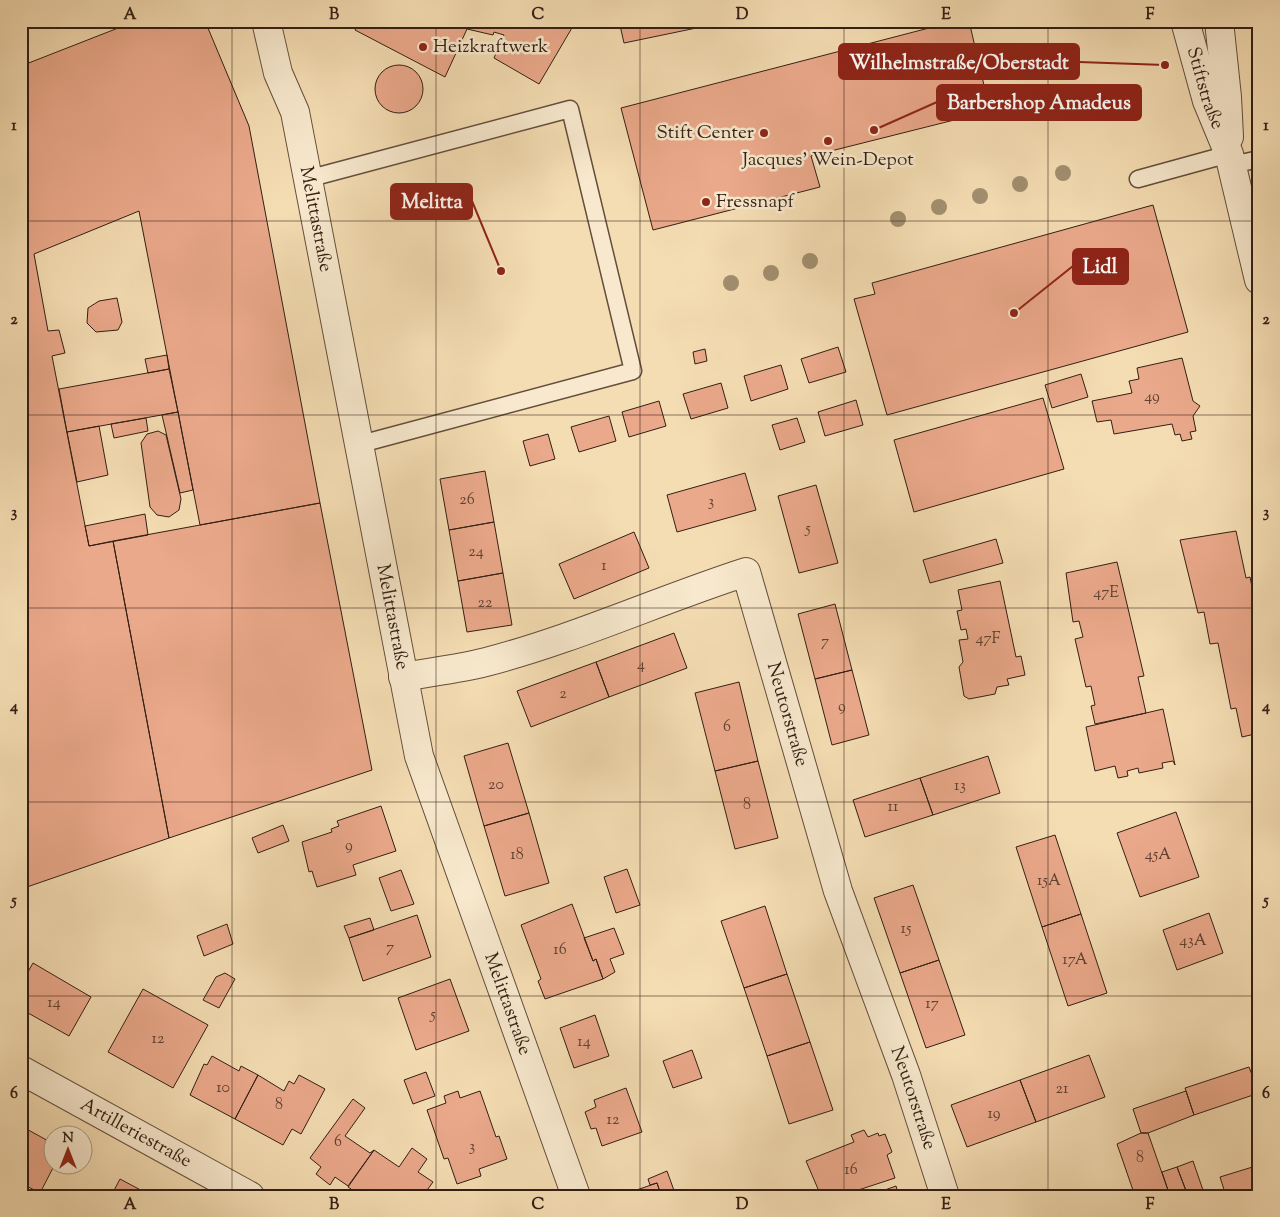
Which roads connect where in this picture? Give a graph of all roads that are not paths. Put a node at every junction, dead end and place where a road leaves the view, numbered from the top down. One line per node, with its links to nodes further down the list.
1 (266, 21): 6 (street, Melittastraße)
2 (1185, 21): 4 (street, Stiftstraße)
3 (1219, 21): 4 (street, Stiftstraße)
4 (1231, 159): 5 (lane); 7 (lane); 8 (street, Stiftstraße)
5 (1259, 159)
6 (307, 179): 9 (street, Melittastraße); 9 (lane)
7 (1138, 179)
8 (1259, 280)
9 (357, 445): 10 (street, Melittastraße)
10 (403, 677): 13 (street, Melittastraße); 14 (street, Neutorstraße)
11 (21, 1070): 12 (street, Artilleriestraße)
12 (250, 1196)
13 (576, 1196)
14 (944, 1196)

